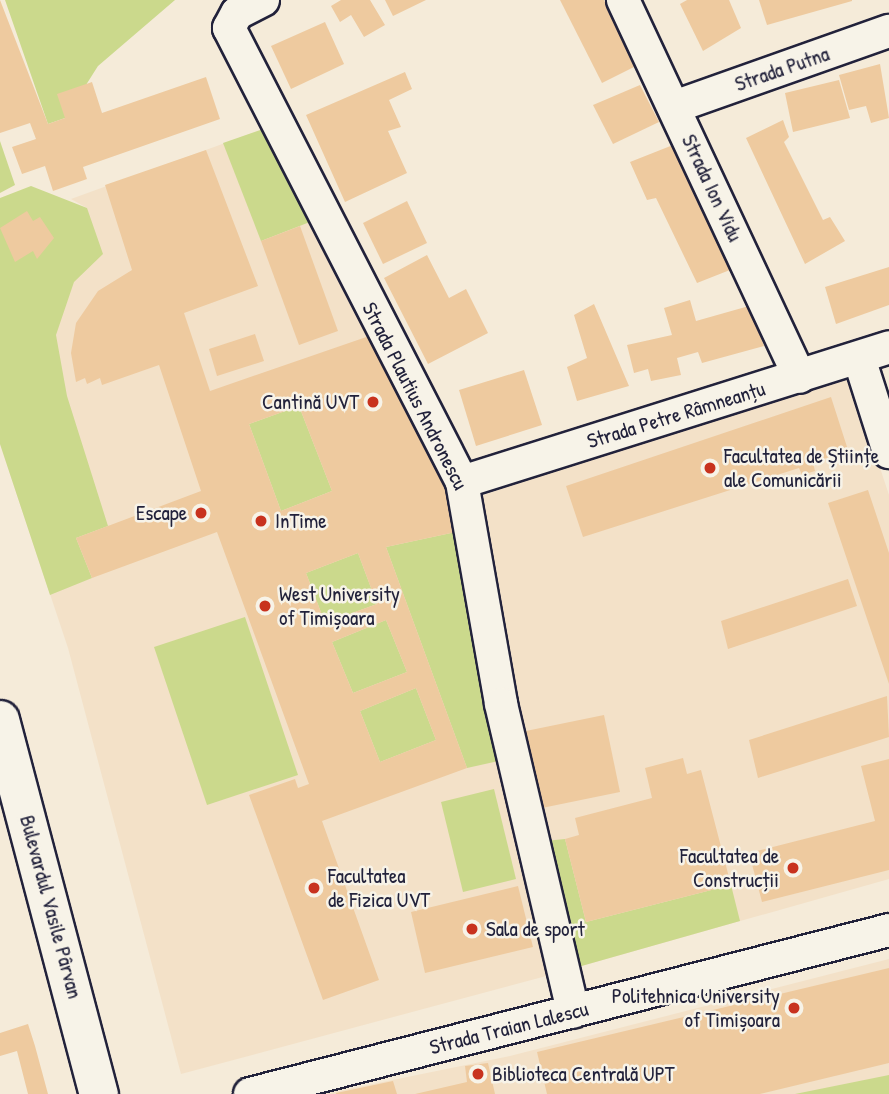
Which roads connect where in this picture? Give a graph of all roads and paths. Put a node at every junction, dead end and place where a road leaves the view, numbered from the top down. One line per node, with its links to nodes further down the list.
1 (623, 0): 4 (street, Strada Ion Vidu)
2 (250, 6): 9 (street, Strada Plautius Andronescu)
3 (889, 31): 4 (street, Strada Putna)
4 (674, 107): 7 (street, Strada Ion Vidu)
5 (889, 347): 6 (street, Strada Petre Râmneanțu)
6 (859, 358): 7 (street, Strada Petre Râmneanțu); 8 (street)
7 (800, 377): 9 (street, Strada Petre Râmneanțu)
8 (889, 452)
9 (462, 482): 12 (street, Strada Plautius Andronescu)
10 (0, 720): 13 (main road, Bulevardul Vasile Pârvan)
11 (889, 930): 12 (street, Strada Traian Lalescu)
12 (573, 1012): 14 (street, Strada Traian Lalescu)
13 (99, 1094)
14 (250, 1094)

